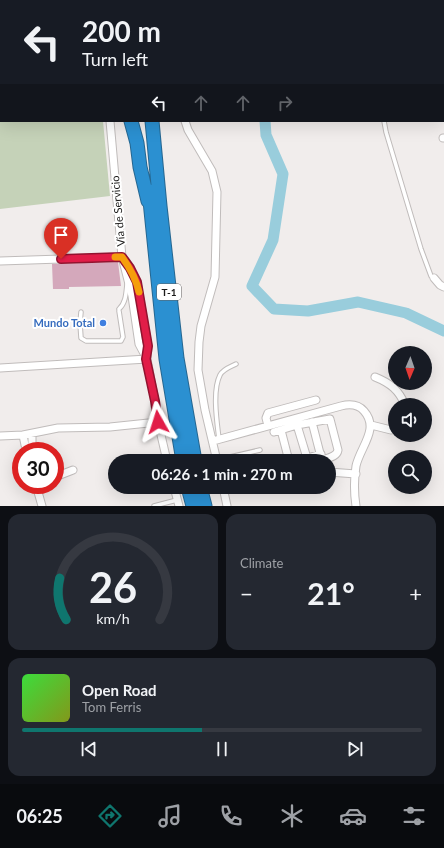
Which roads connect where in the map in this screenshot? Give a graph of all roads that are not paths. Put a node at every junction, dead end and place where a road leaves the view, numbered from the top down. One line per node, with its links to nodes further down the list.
1 (110, 122): 8 (street, Vía de Servicio)
2 (131, 122): 7 (highway)
3 (143, 122): 7 (highway, T-1)
4 (152, 122): 39 (highway, T-1)
5 (185, 122): 33 (street)
6 (384, 122): 10 (lane)
7 (152, 212): 38 (highway, T-1)
8 (122, 257): 9 (street); 11 (street); 14 (street, Vía de Servicio)
9 (0, 261)
10 (434, 278): 12 (street)
11 (128, 281): 13 (street); 15 (lane)
12 (444, 287)
13 (132, 296): 14 (street); 16 (street)
14 (140, 298): 17 (street, Vía de Servicio)
15 (82, 312)
16 (134, 312): 17 (lane); 18 (street)
17 (142, 314): 18 (street, Vía de Servicio)
18 (146, 359): 20 (street); 24 (street, Vía de Servicio)
19 (236, 364): 33 (lane)
20 (0, 368)
21 (375, 378): 22 (street)
22 (401, 398)
23 (316, 400): 28 (street)
24 (158, 422): 30 (street); 37 (street, Vía de Servicio)
25 (312, 422): 26 (street); 44 (street); 45 (street)
26 (297, 425): 42 (street); 43 (street)
27 (371, 425): 28 (street); 29 (street); 49 (street)
28 (268, 426): 33 (street)
29 (388, 429)
30 (32, 434): 31 (street); 35 (street)
31 (23, 435): 32 (street); 34 (street)
32 (0, 436)
33 (216, 440): 40 (street)
34 (24, 442)
35 (32, 442)
36 (260, 450): 41 (lane)
37 (165, 454)
38 (182, 454)
39 (194, 454)
40 (217, 454)
41 (244, 454)
42 (286, 454)
43 (306, 454)
44 (321, 454)
45 (336, 455)
46 (73, 470): 47 (street)
47 (64, 473)
48 (336, 473): 49 (street)
49 (356, 474): 60 (street)
50 (39, 494): 55 (street)
51 (190, 494): 57 (highway)
52 (202, 494): 58 (highway)
53 (224, 494): 59 (street)
54 (178, 503): 56 (lane)
55 (42, 506)
56 (154, 506)
57 (193, 506)
58 (205, 506)
59 (227, 506)
60 (356, 506)

